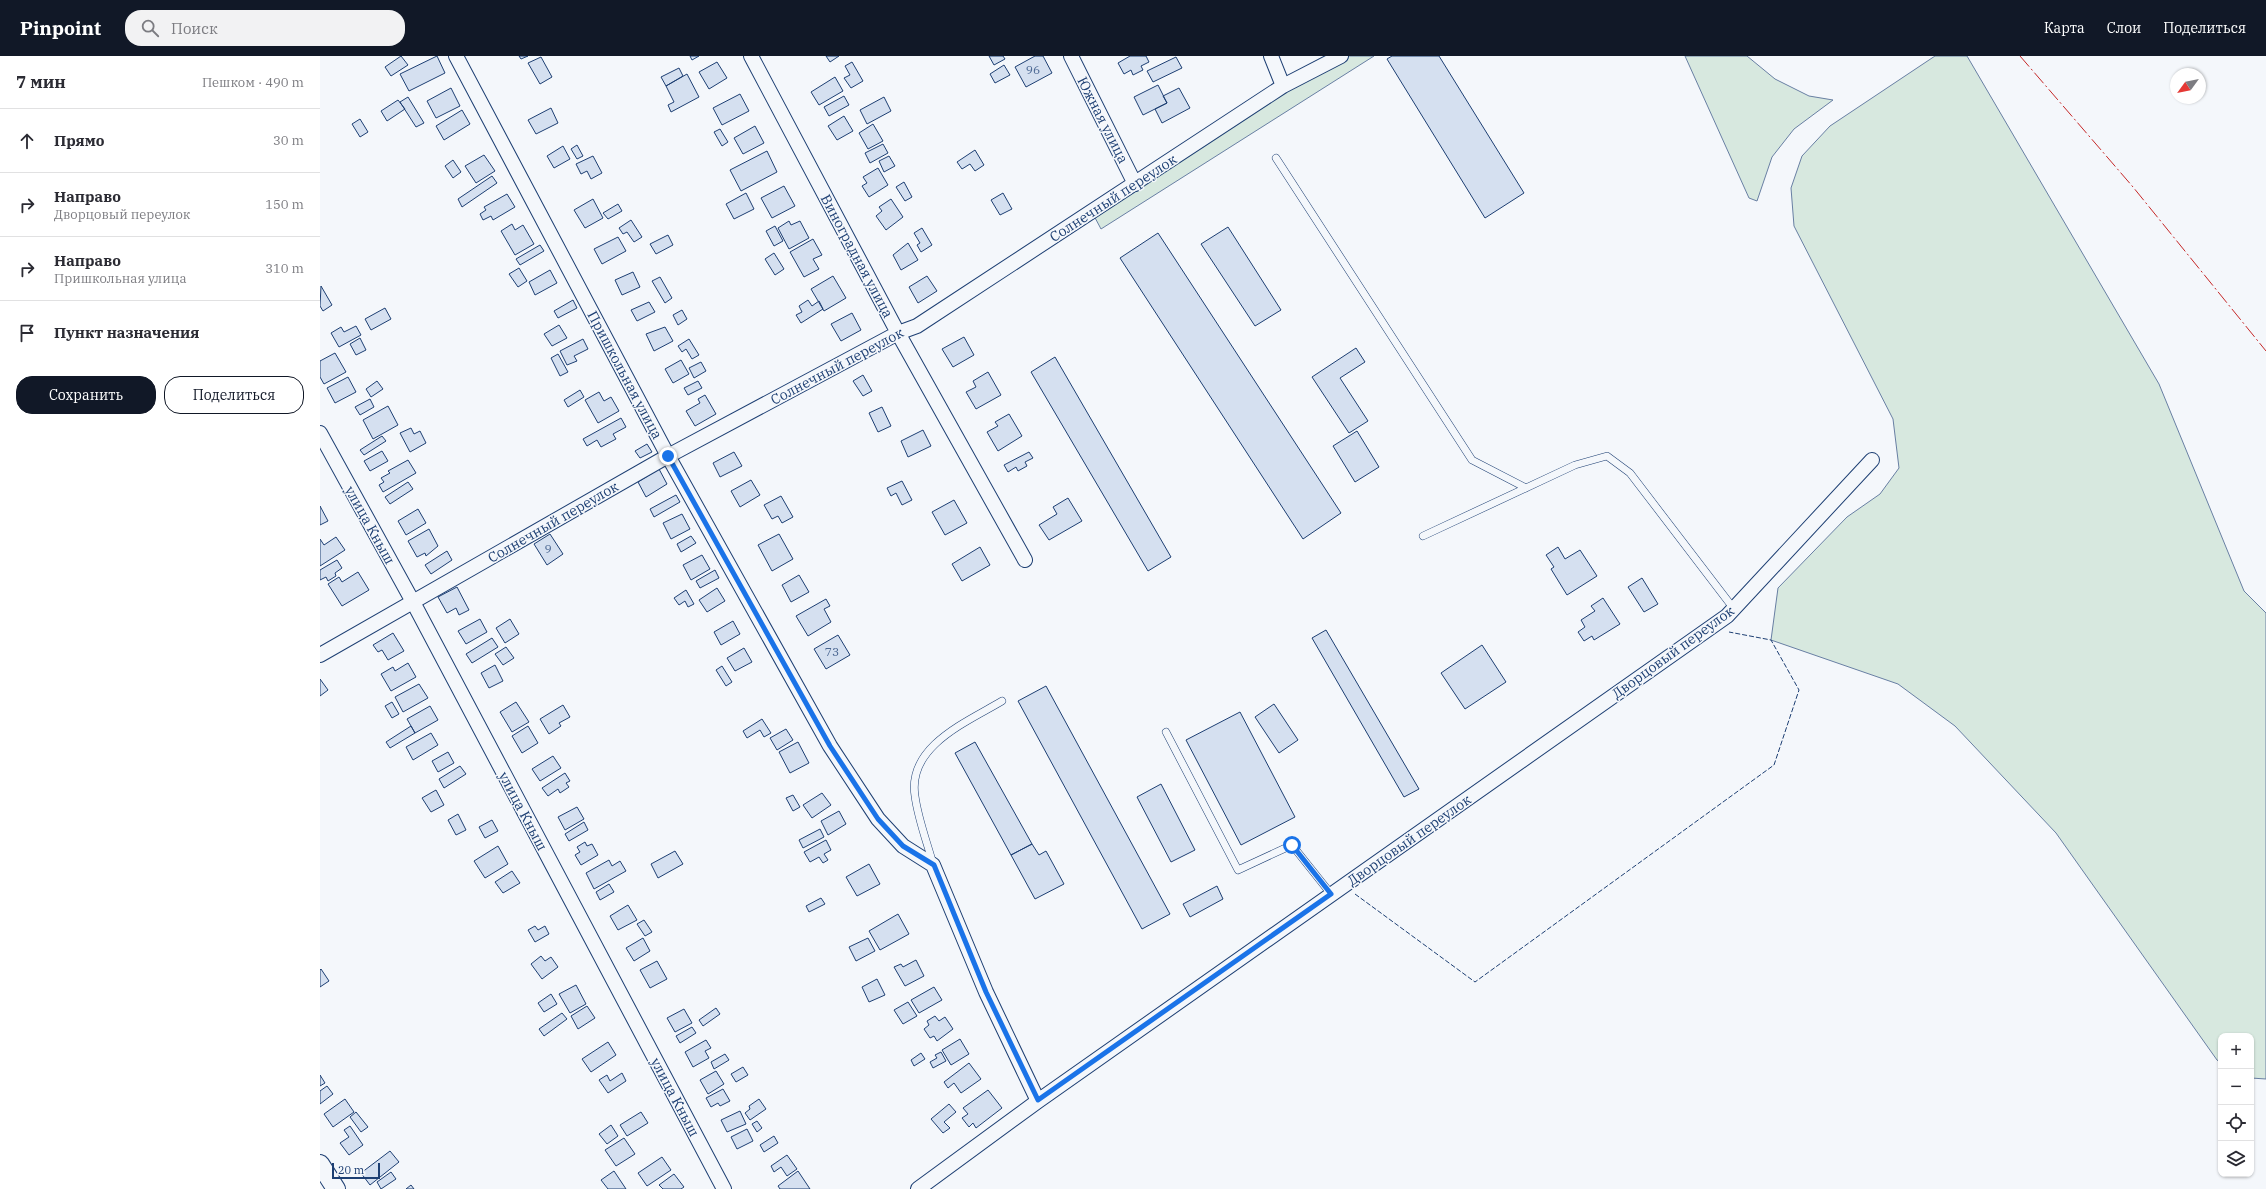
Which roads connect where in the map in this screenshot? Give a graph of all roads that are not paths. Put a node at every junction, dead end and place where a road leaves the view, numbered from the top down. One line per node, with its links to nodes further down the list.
1 (456, 56): 11 (street, Пришкольная улица)
2 (751, 56): 9 (street, Виноградная улица)
3 (1071, 56): 8 (street, Южная улица)
4 (1271, 56): 6 (street)
5 (1341, 56): 6 (street, Солнечный переулок)
6 (1283, 86): 8 (street, Солнечный переулок)
7 (1276, 158): 13 (lane)
8 (1135, 184): 9 (street, Солнечный переулок)
9 (898, 333): 11 (street, Солнечный переулок); 15 (street, Виноградная улица)
10 (320, 433): 16 (street, улица Кныш)
11 (668, 456): 16 (street, Солнечный переулок); 21 (street, Пришкольная улица)
12 (1872, 460): 17 (street, Дворцовый переулок)
13 (1526, 488): 14 (lane); 17 (lane)
14 (1423, 536)
15 (1025, 560)
16 (413, 602): 18 (street, Солнечный переулок); 26 (street, улица Кныш)
17 (1734, 609): 22 (street, Дворцовый переулок)
18 (320, 655)
19 (1002, 701): 21 (lane)
20 (1166, 732): 22 (lane)
21 (934, 865): 23 (street)
22 (1331, 894): 23 (street, Дворцовый переулок)
23 (1038, 1100): 27 (street, Дворцовый переулок)
24 (320, 1164): 25 (street)
25 (336, 1189)
26 (724, 1189)
27 (918, 1189)

